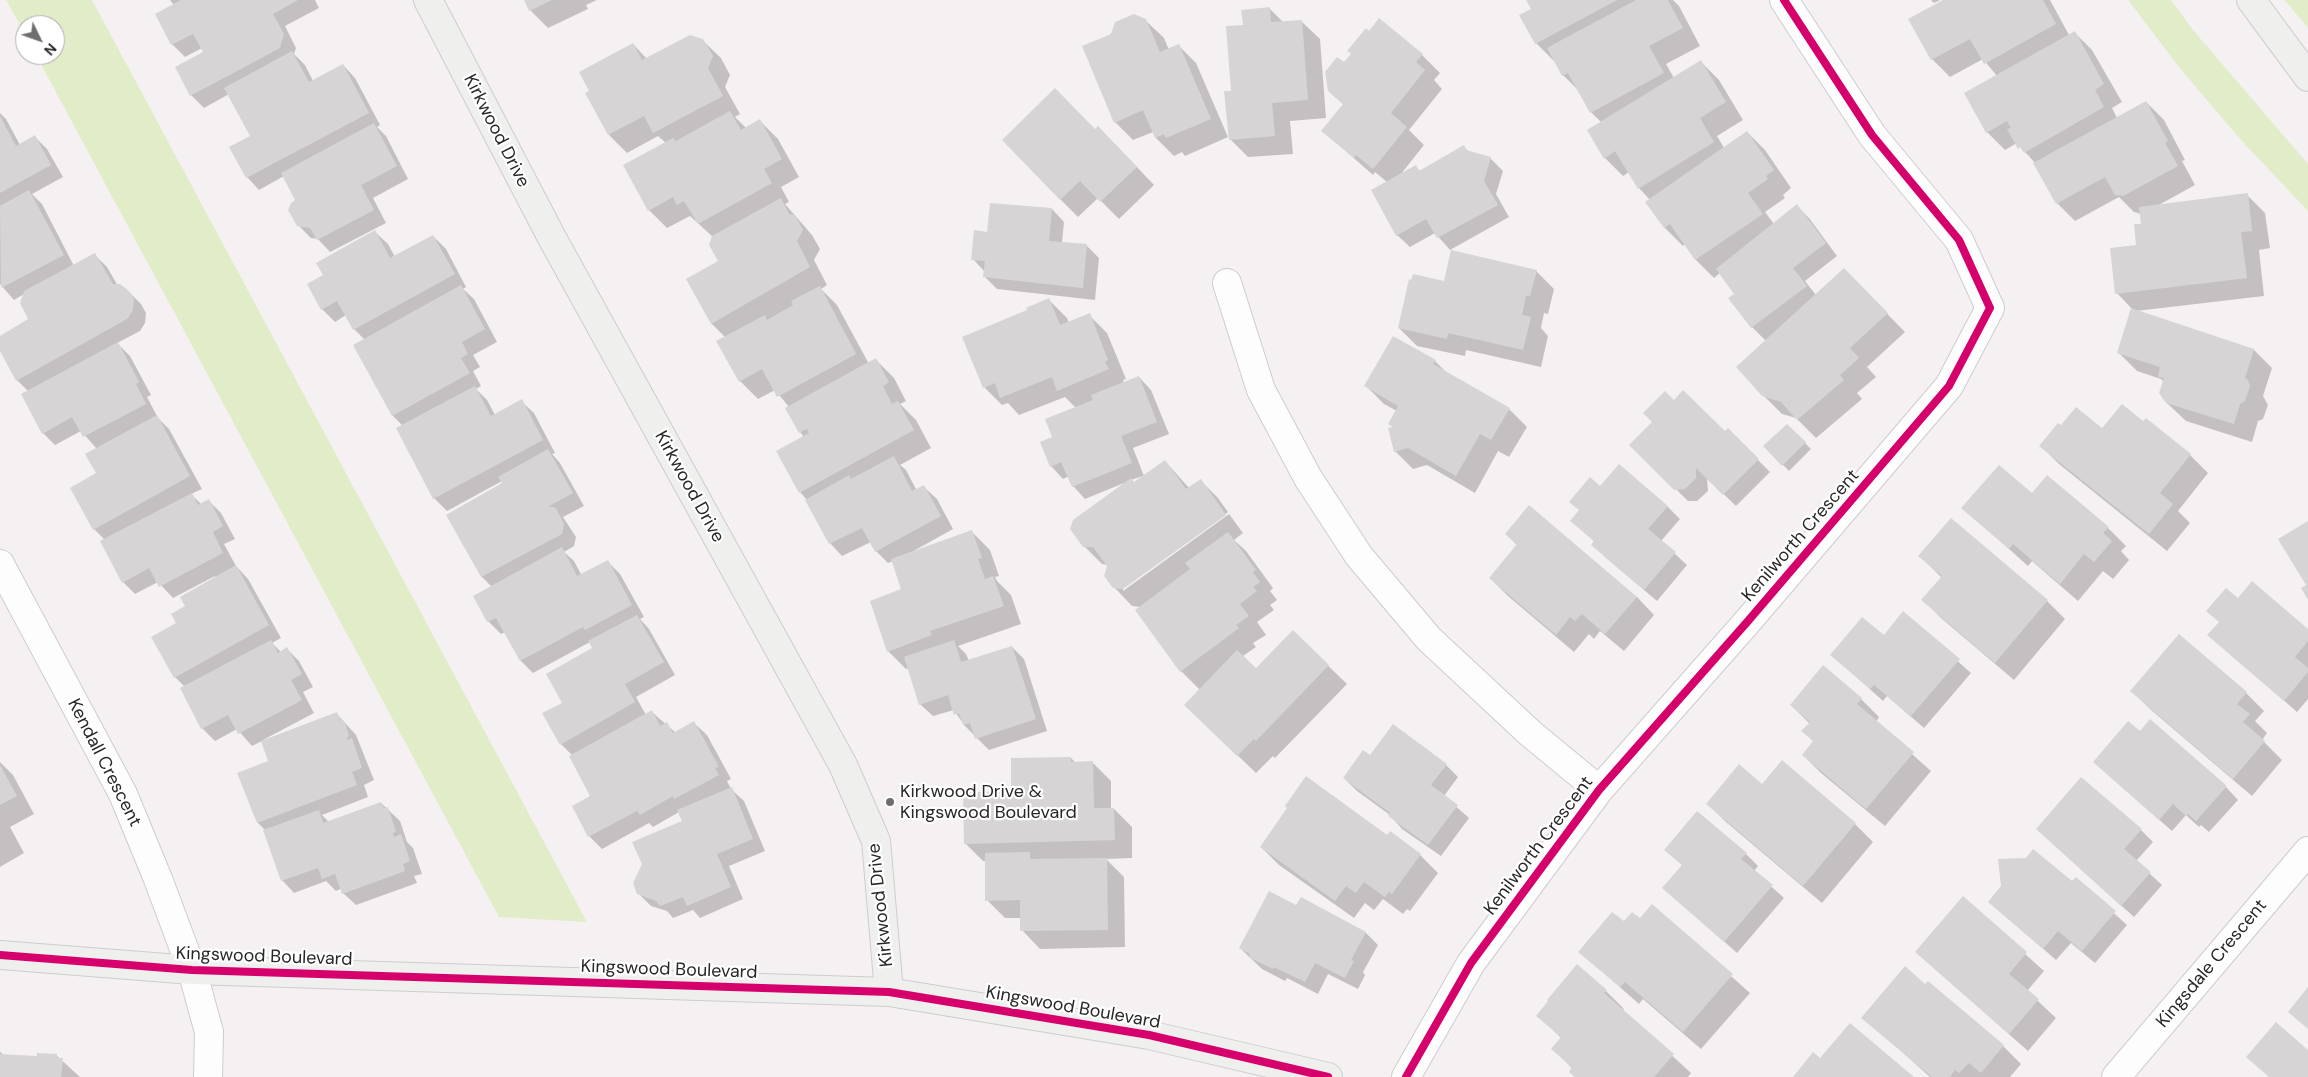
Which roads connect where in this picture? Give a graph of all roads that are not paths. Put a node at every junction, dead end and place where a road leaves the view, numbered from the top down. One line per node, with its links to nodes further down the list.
1 (428, 0): 11 (street, Kirkwood Drive)
2 (1784, 0): 7 (street, Kenilworth Crescent)
3 (2251, 0): 4 (street)
4 (2308, 77)
5 (1226, 283): 7 (street, Kenilworth Crescent)
6 (0, 564): 10 (street, Kendall Crescent)
7 (1599, 790): 14 (street, Kenilworth Crescent)
8 (2308, 852): 15 (street, Kingsdale Crescent)
9 (0, 955): 10 (street, Kingswood Boulevard)
10 (192, 970): 11 (street, Kingswood Boulevard); 12 (street, Kendall Crescent)
11 (889, 992): 13 (street, Kingswood Boulevard)
12 (208, 1077)
13 (1328, 1077)
14 (1406, 1077)
15 (2116, 1077)

